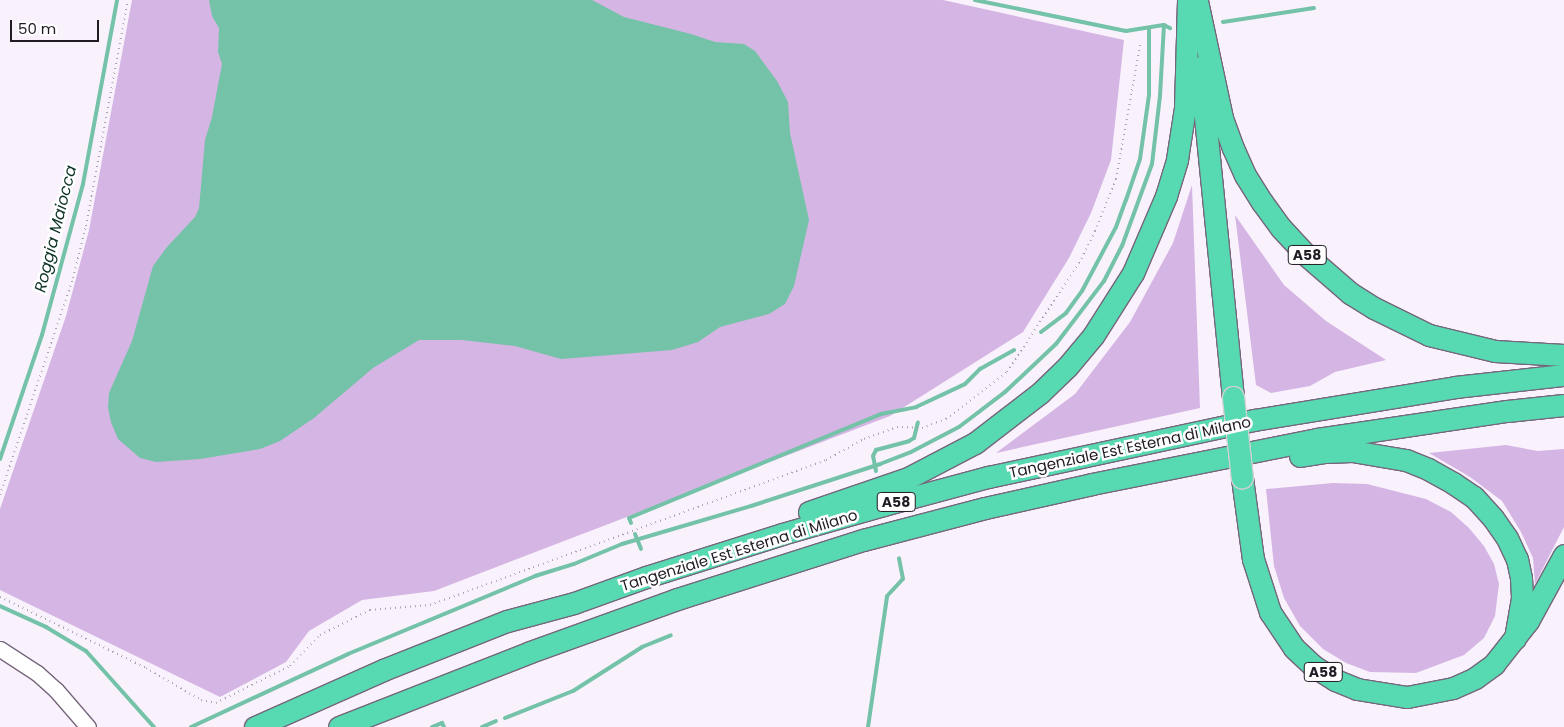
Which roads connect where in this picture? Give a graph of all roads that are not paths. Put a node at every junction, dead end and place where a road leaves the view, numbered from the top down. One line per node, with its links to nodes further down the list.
1 (1188, 0): 9 (highway, A58)
2 (1193, 0): 10 (highway, A58, bridge)
3 (1197, 0): 4 (highway, A58)
4 (1564, 355)
5 (1564, 375): 9 (highway, Tangenziale Est Esterna di Milano / A58)
6 (1564, 405): 7 (highway, Tangenziale Est Esterna di Milano / A58)
7 (1092, 484): 10 (highway, A58); 14 (highway, Tangenziale Est Esterna di Milano / A58)
8 (1564, 555): 10 (highway, A58)
9 (646, 578): 13 (highway, Tangenziale Est Esterna di Milano / A58)
10 (1515, 638)
11 (0, 649): 12 (street)
12 (88, 727)
13 (255, 727)
14 (340, 727)

